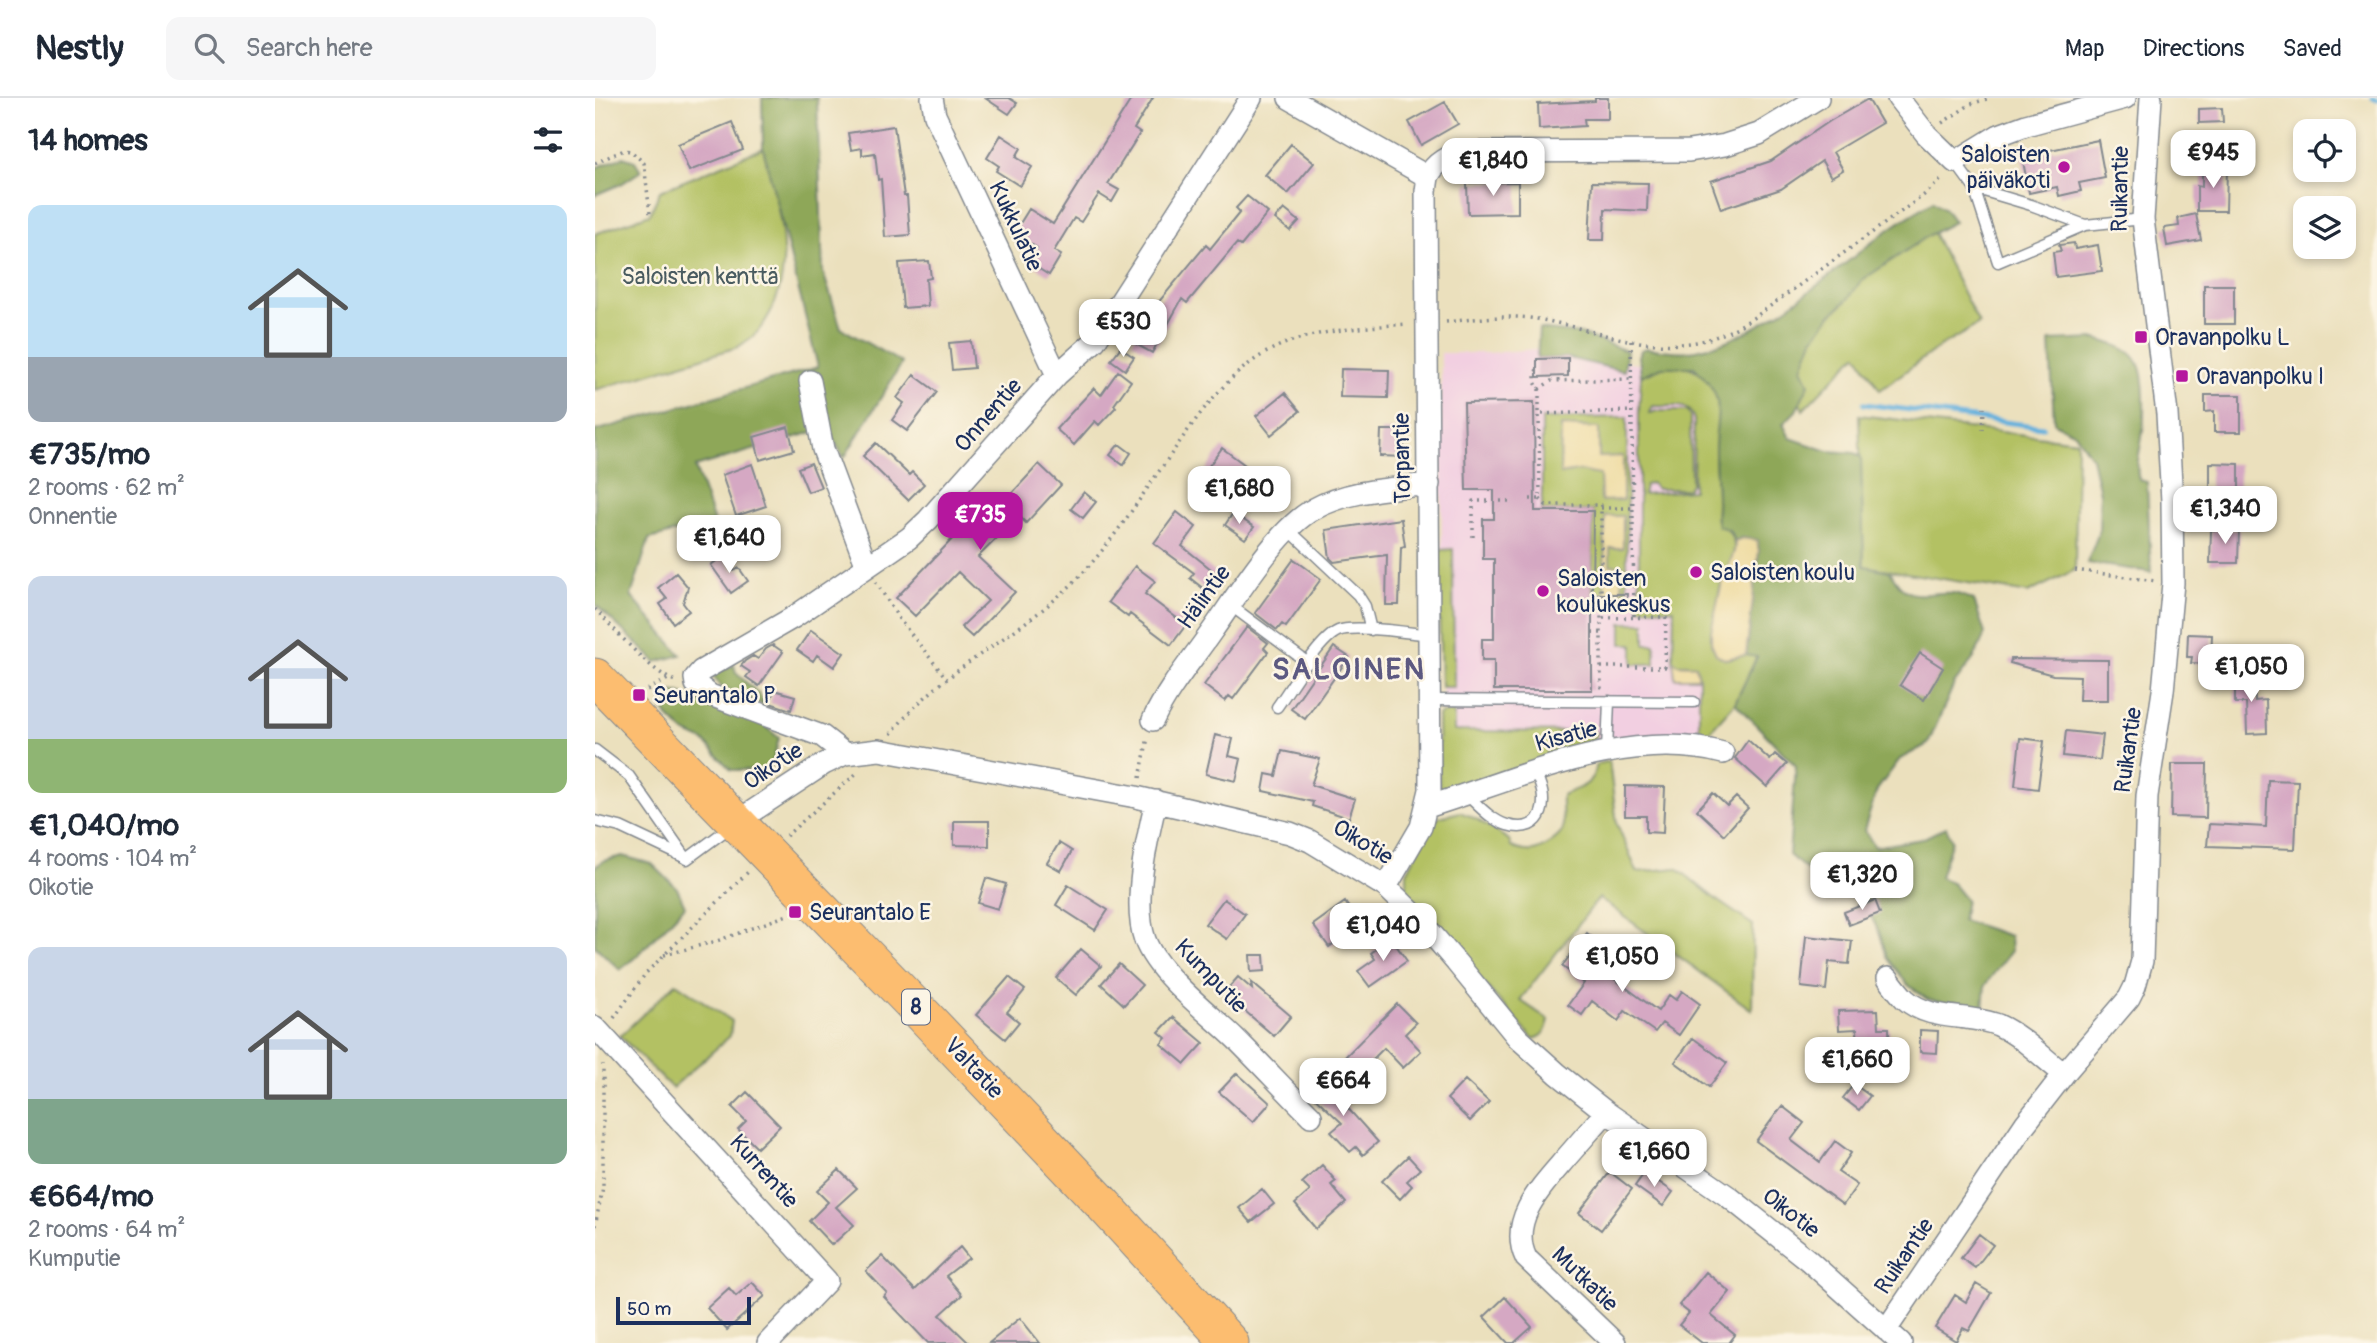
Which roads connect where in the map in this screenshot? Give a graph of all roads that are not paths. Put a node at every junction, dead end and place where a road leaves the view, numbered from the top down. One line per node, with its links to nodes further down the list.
1 (932, 98): 13 (street, Kukkulatie)
2 (1251, 98): 13 (street, Onnentie)
3 (1289, 98): 9 (street)
4 (1818, 98): 9 (street)
5 (1898, 98): 8 (street)
6 (2125, 98): 8 (street)
7 (2151, 98): 11 (street, Ruikantie)
8 (1955, 162): 10 (lane)
9 (1427, 177): 15 (street, Torpantie)
10 (1974, 188): 12 (lane); 12 (lane)
11 (2143, 219): 12 (lane); 42 (street, Ruikantie)
12 (2085, 225)
13 (1057, 375): 17 (street, Onnentie)
14 (810, 381): 17 (street)
15 (1429, 484): 16 (street, Hälintie); 20 (street, Torpantie)
16 (1288, 529): 18 (street, Hälintie); 19 (lane)
17 (867, 566): 31 (street, Onnentie)
18 (1230, 605): 21 (lane); 27 (street, Hälintie)
19 (1371, 629): 20 (lane); 21 (lane)
20 (1430, 635): 23 (street, Torpantie)
21 (1308, 663): 26 (lane)
22 (595, 677): 37 (highway, Valtatie / 8)
23 (1431, 700): 24 (lane); 35 (street, Torpantie)
24 (1605, 701): 25 (lane); 29 (lane)
25 (1694, 702)
26 (1277, 707)
27 (1153, 720)
28 (595, 750): 38 (lane)
29 (1607, 751): 30 (street, Kisatie); 32 (street, Kisatie)
30 (1723, 753)
31 (845, 754): 34 (street, Oikotie); 37 (street, Oikotie)
32 (1534, 772): 33 (street, Kisatie); 33 (lane)
33 (1467, 795): 35 (street, Kisatie)
34 (1146, 799): 39 (street, Oikotie); 44 (street, Kumputie)
35 (1427, 807): 39 (street, Torpantie)
36 (595, 821): 38 (lane)
37 (736, 822): 38 (lane); 47 (highway, Valtatie / 8)
38 (688, 859)
39 (1386, 887): 43 (street, Oikotie)
40 (1888, 978): 42 (street)
41 (599, 1031): 46 (street, Kurrentie)
42 (2064, 1074): 45 (street, Ruikantie)
43 (1606, 1112): 45 (street, Oikotie); 48 (street, Mutkatie)
44 (1311, 1116)
45 (1893, 1336)
46 (768, 1343)
47 (1230, 1343)
48 (1615, 1343)

